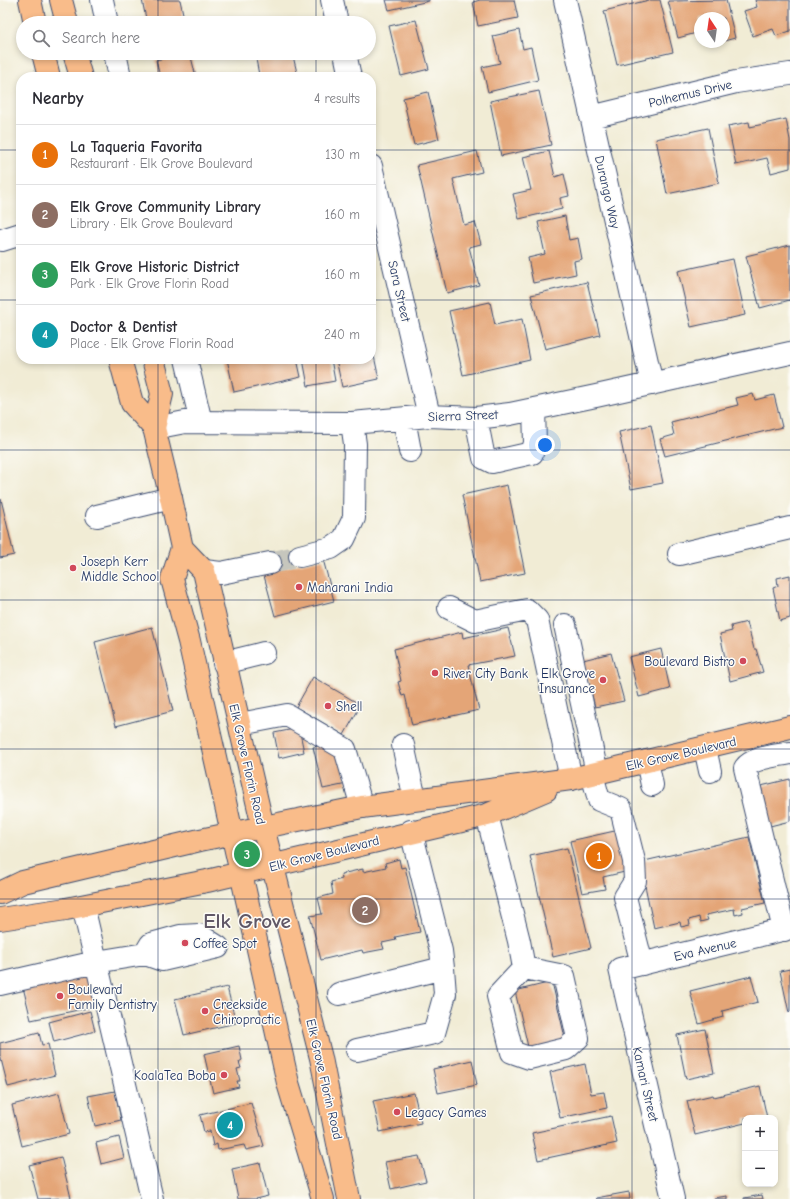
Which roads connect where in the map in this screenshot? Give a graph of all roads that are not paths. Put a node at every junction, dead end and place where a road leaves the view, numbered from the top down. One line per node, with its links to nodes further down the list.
1 (30, 0): 6 (main road)
2 (61, 0): 7 (main road)
3 (102, 0): 8 (street)
4 (332, 0): 9 (street)
5 (565, 0): 19 (street, Durango Way)
6 (33, 16)
7 (65, 16)
8 (106, 16)
9 (336, 16)
10 (45, 60): 14 (main road)
11 (76, 60): 15 (main road)
12 (116, 60): 16 (street)
13 (346, 60): 17 (street)
14 (48, 72)
15 (80, 72)
16 (119, 72)
17 (349, 72)
18 (790, 74): 19 (street, Polhemus Drive)
19 (591, 117): 25 (street, Durango Way)
20 (376, 188): 27 (street, Sara Street)
21 (790, 353): 25 (street, Sierra Street)
22 (121, 364): 32 (main road)
23 (154, 364): 32 (main road)
24 (187, 364): 30 (street)
25 (652, 384): 26 (street, Sierra Street)
26 (534, 409): 28 (street, Sierra Street); 28 (street)
27 (429, 416): 28 (street, Sierra Street); 29 (street, Sierra Street)
28 (476, 418)
29 (404, 419): 31 (street, Sierra Street); 33 (street)
30 (202, 422): 31 (street, Sierra Street); 32 (street, Sierra Street)
31 (352, 423): 39 (street)
32 (154, 428): 34 (main road)
33 (410, 450)
34 (171, 498): 35 (street); 37 (main road)
35 (97, 516)
36 (790, 528): 38 (street)
37 (182, 548): 41 (main road); 60 (main road)
38 (679, 554)
39 (300, 556)
40 (270, 563): 41 (street)
41 (204, 571): 45 (main road, Elk Grove Florin Road)
42 (449, 608): 53 (street)
43 (565, 625): 53 (street)
44 (264, 653): 45 (street)
45 (224, 663): 46 (main road, Elk Grove Florin Road)
46 (240, 724): 56 (street); 58 (main road, Elk Grove Florin Road)
47 (790, 727): 49 (main road, Elk Grove Boulevard)
48 (403, 745): 55 (street)
49 (705, 748): 51 (main road, Elk Grove Boulevard); 52 (street)
50 (790, 753): 66 (street)
51 (647, 761): 53 (main road, Elk Grove Boulevard); 54 (street)
52 (710, 771)
53 (594, 774): 55 (main road, Elk Grove Boulevard); 57 (main road, Elk Grove Boulevard); 69 (street)
54 (652, 785)
55 (415, 799): 56 (main road, Elk Grove Boulevard)
56 (362, 807): 58 (main road, Elk Grove Boulevard)
57 (487, 815): 59 (main road, Elk Grove Boulevard); 71 (street)
58 (263, 827): 60 (main road, Elk Grove Boulevard); 61 (main road, Elk Grove Florin Road)
59 (412, 832): 61 (main road, Elk Grove Boulevard); 70 (street)
60 (231, 833): 62 (main road); 63 (main road, Elk Grove Boulevard)
61 (272, 865): 62 (main road, Elk Grove Boulevard); 78 (main road, Elk Grove Florin Road)
62 (239, 873): 64 (main road, Elk Grove Boulevard); 77 (main road)
63 (0, 893)
64 (83, 906): 65 (main road, Elk Grove Boulevard); 68 (street)
65 (0, 918)
66 (787, 929): 69 (street, Eva Avenue)
67 (145, 954): 68 (street)
68 (96, 962): 73 (street); 76 (street)
69 (642, 964): 72 (street, Eva Avenue)
70 (443, 968): 74 (street); 75 (street)
71 (524, 968)
72 (620, 969): 79 (street, Kamari Street)
73 (0, 984)
74 (338, 994)
75 (357, 1050)
76 (152, 1199)
77 (323, 1199)
78 (350, 1199)
79 (673, 1199)

